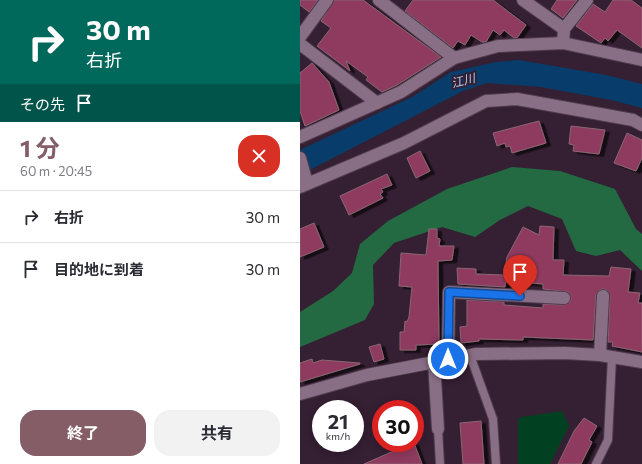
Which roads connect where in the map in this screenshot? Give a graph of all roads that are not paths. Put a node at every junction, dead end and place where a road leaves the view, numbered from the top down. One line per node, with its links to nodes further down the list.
1 (327, 0): 6 (street)
2 (379, 0): 9 (street)
3 (523, 0): 5 (street)
4 (586, 0): 5 (street)
5 (564, 29): 7 (street)
6 (300, 37)
7 (563, 43): 9 (street); 10 (street)
8 (300, 44): 11 (street)
9 (454, 58): 11 (street)
10 (642, 60)
11 (376, 103): 13 (street)
12 (642, 125): 15 (street)
13 (300, 137)
14 (300, 158): 15 (street)
15 (304, 183)
16 (603, 296): 19 (street)
17 (564, 298): 20 (street)
18 (470, 355): 19 (street); 20 (street); 26 (lane)
19 (606, 356): 22 (street); 27 (lane)
20 (448, 359): 21 (street)
21 (434, 361): 23 (street); 24 (street)
22 (642, 362)
23 (300, 394)
24 (438, 429): 25 (lane)
25 (440, 464)
26 (496, 464)
27 (596, 464)

